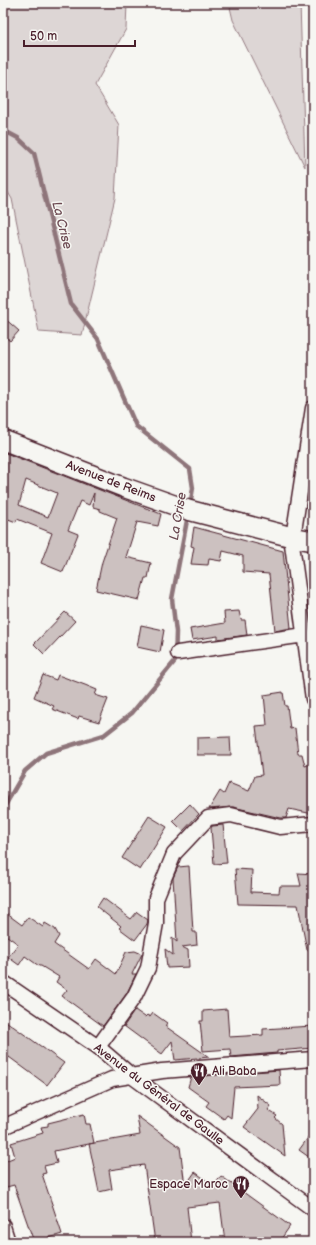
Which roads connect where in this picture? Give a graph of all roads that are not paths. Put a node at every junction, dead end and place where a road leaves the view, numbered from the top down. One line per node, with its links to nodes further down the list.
1 (313, 408): 3 (street)
2 (3, 440): 3 (main road, Avenue de Reims)
3 (292, 538): 4 (main road, Avenue de Reims); 5 (street)
4 (313, 541)
5 (305, 635): 6 (street); 7 (street)
6 (178, 653)
7 (313, 699)
8 (313, 824): 10 (street)
9 (3, 982): 10 (street, Avenue du Général de Gaulle)
10 (98, 1047): 12 (street, Avenue du Général de Gaulle)
11 (313, 1059): 12 (street)
12 (133, 1076): 13 (street); 14 (street, Avenue du Général de Gaulle)
13 (3, 1127)
14 (313, 1209)
15 (3, 1226): 16 (street)
16 (8, 1242)

